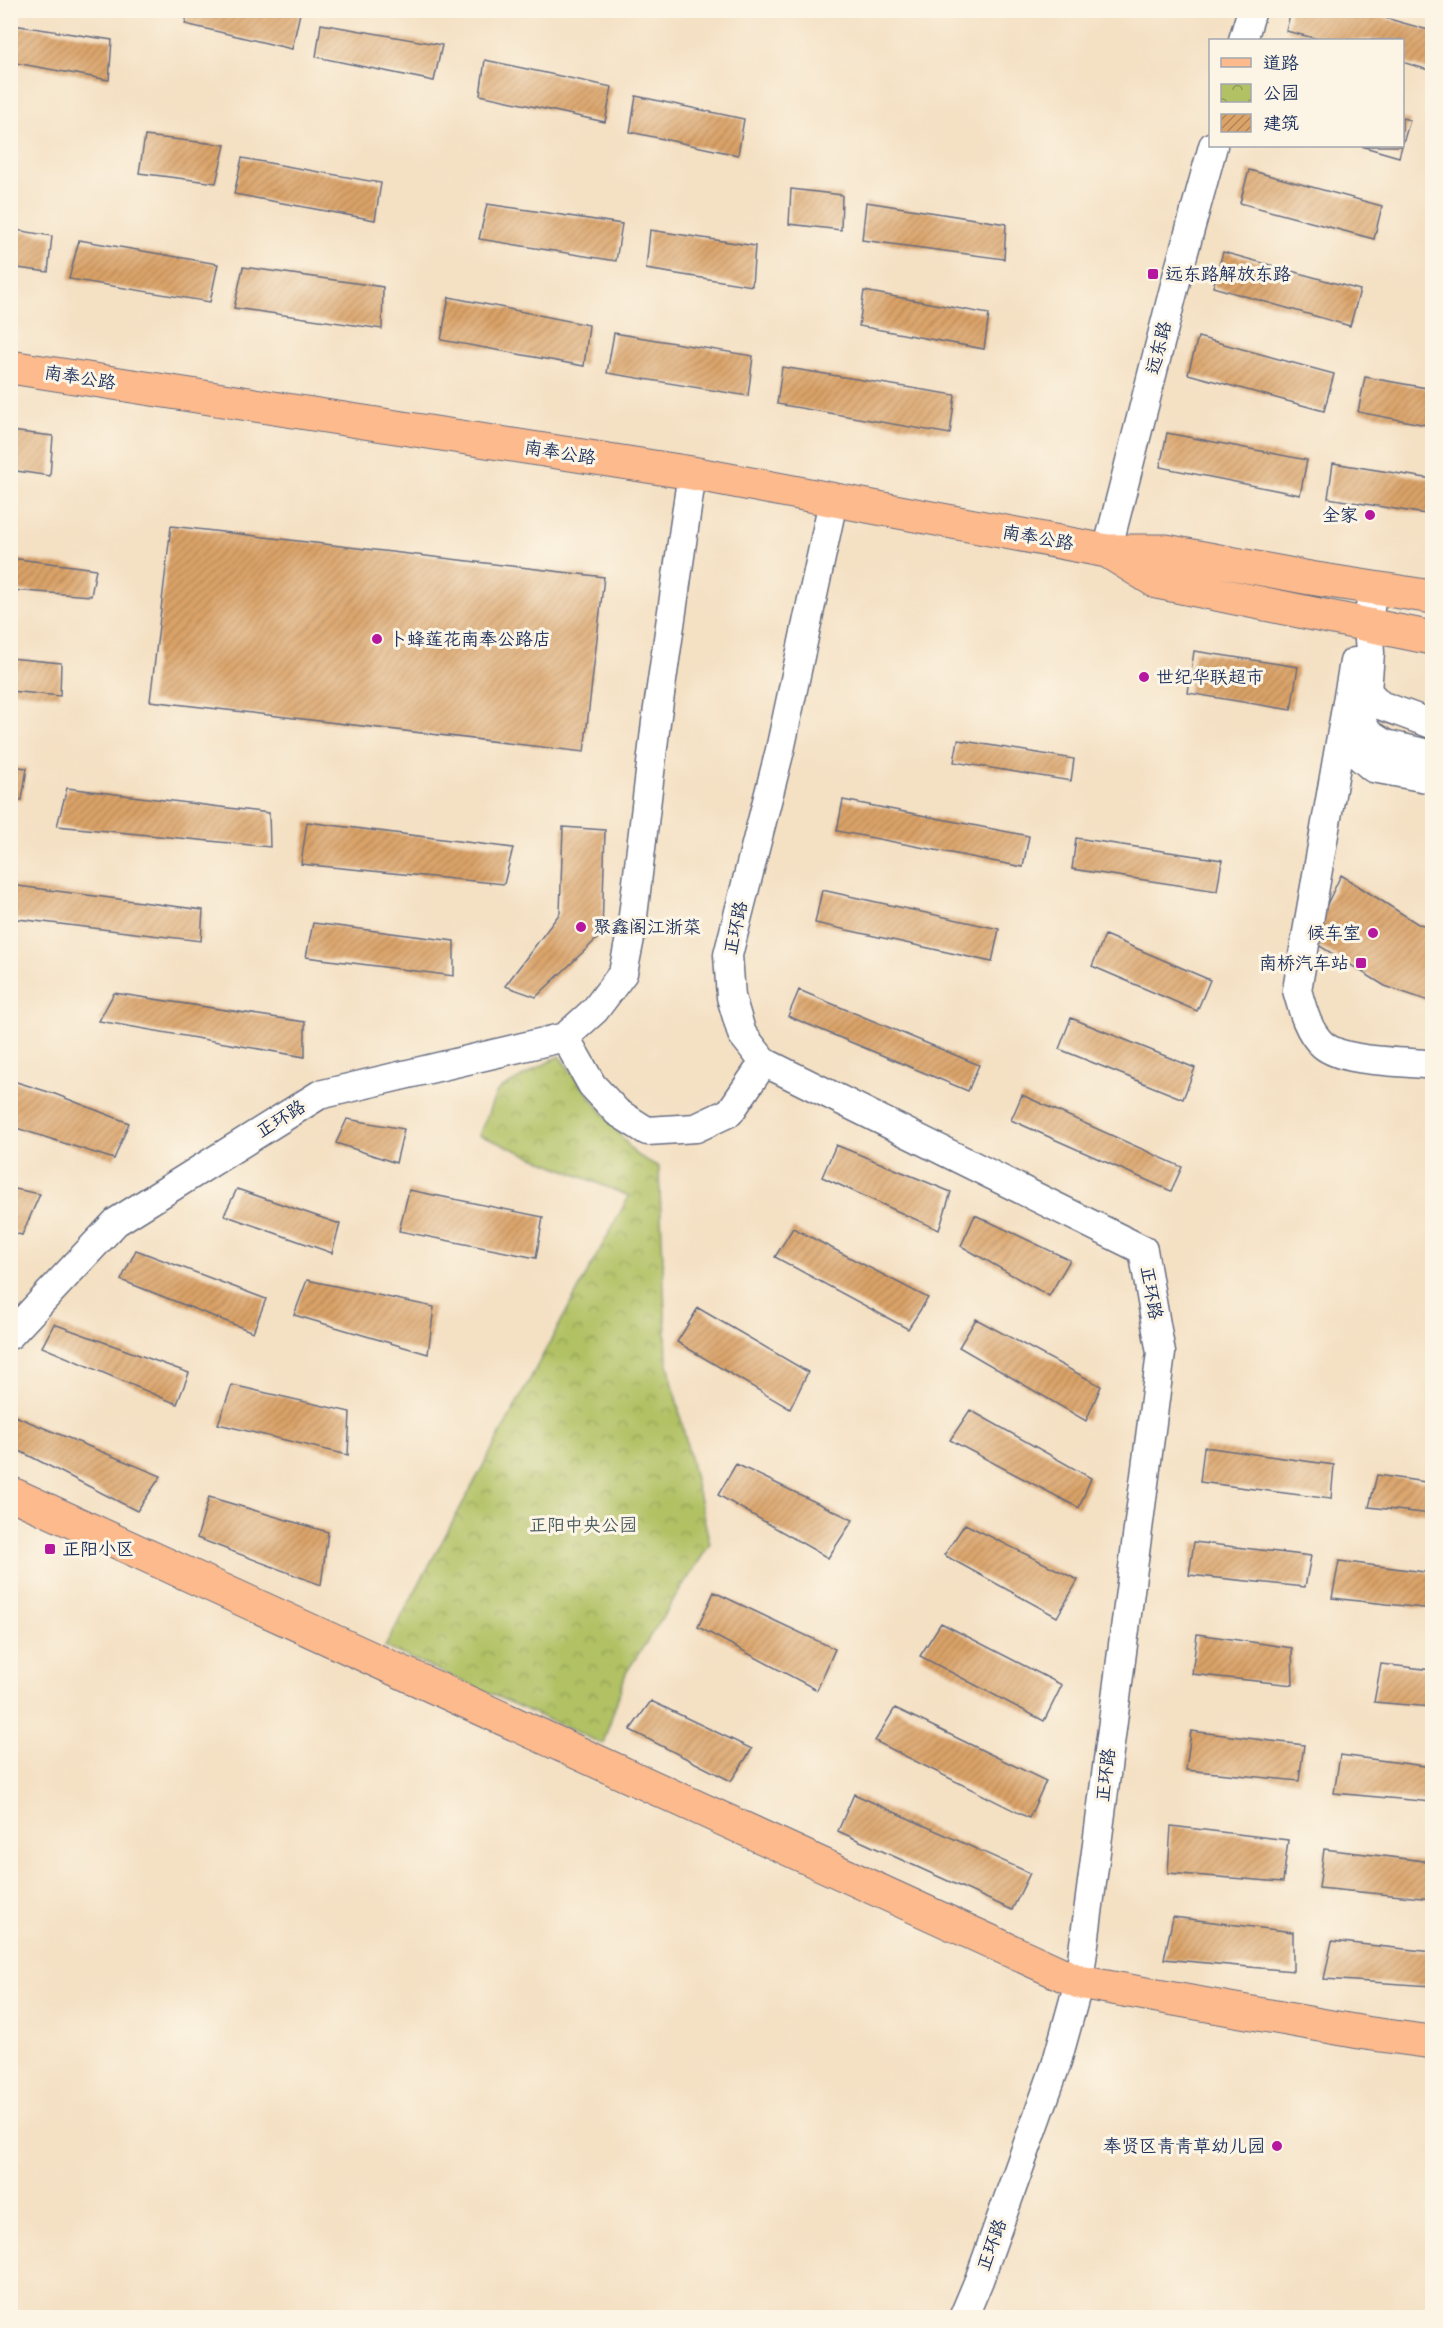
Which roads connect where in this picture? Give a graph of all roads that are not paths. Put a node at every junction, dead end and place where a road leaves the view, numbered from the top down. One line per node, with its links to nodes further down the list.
1 (1252, 10): 2 (street)
2 (1243, 39)
3 (1213, 147): 7 (street, 远东路)
4 (10, 367): 5 (main road, 南奉公路)
5 (692, 473): 6 (main road, 南奉公路); 17 (street, 正环路)
6 (833, 501): 7 (main road, 南奉公路); 18 (street, 正环路)
7 (1107, 551): 8 (main road, 南奉公路); 10 (main road, 南奉公路)
8 (1372, 589): 9 (main road, 南奉公路); 10 (street)
9 (1432, 597)
10 (1368, 627): 11 (main road, 南奉公路); 12 (street); 19 (street)
11 (1432, 638)
12 (1367, 691): 13 (street); 14 (street)
13 (1361, 722): 15 (street); 16 (street)
14 (1432, 724)
15 (1432, 755)
16 (1432, 779)
17 (565, 1037): 18 (street); 20 (street, 正环路)
18 (764, 1062): 22 (street, 正环路)
19 (1432, 1065)
20 (10, 1335)
21 (10, 1493): 22 (main road)
22 (1079, 1982): 23 (main road); 24 (street, 正环路)
23 (1432, 2042)
24 (963, 2318)

